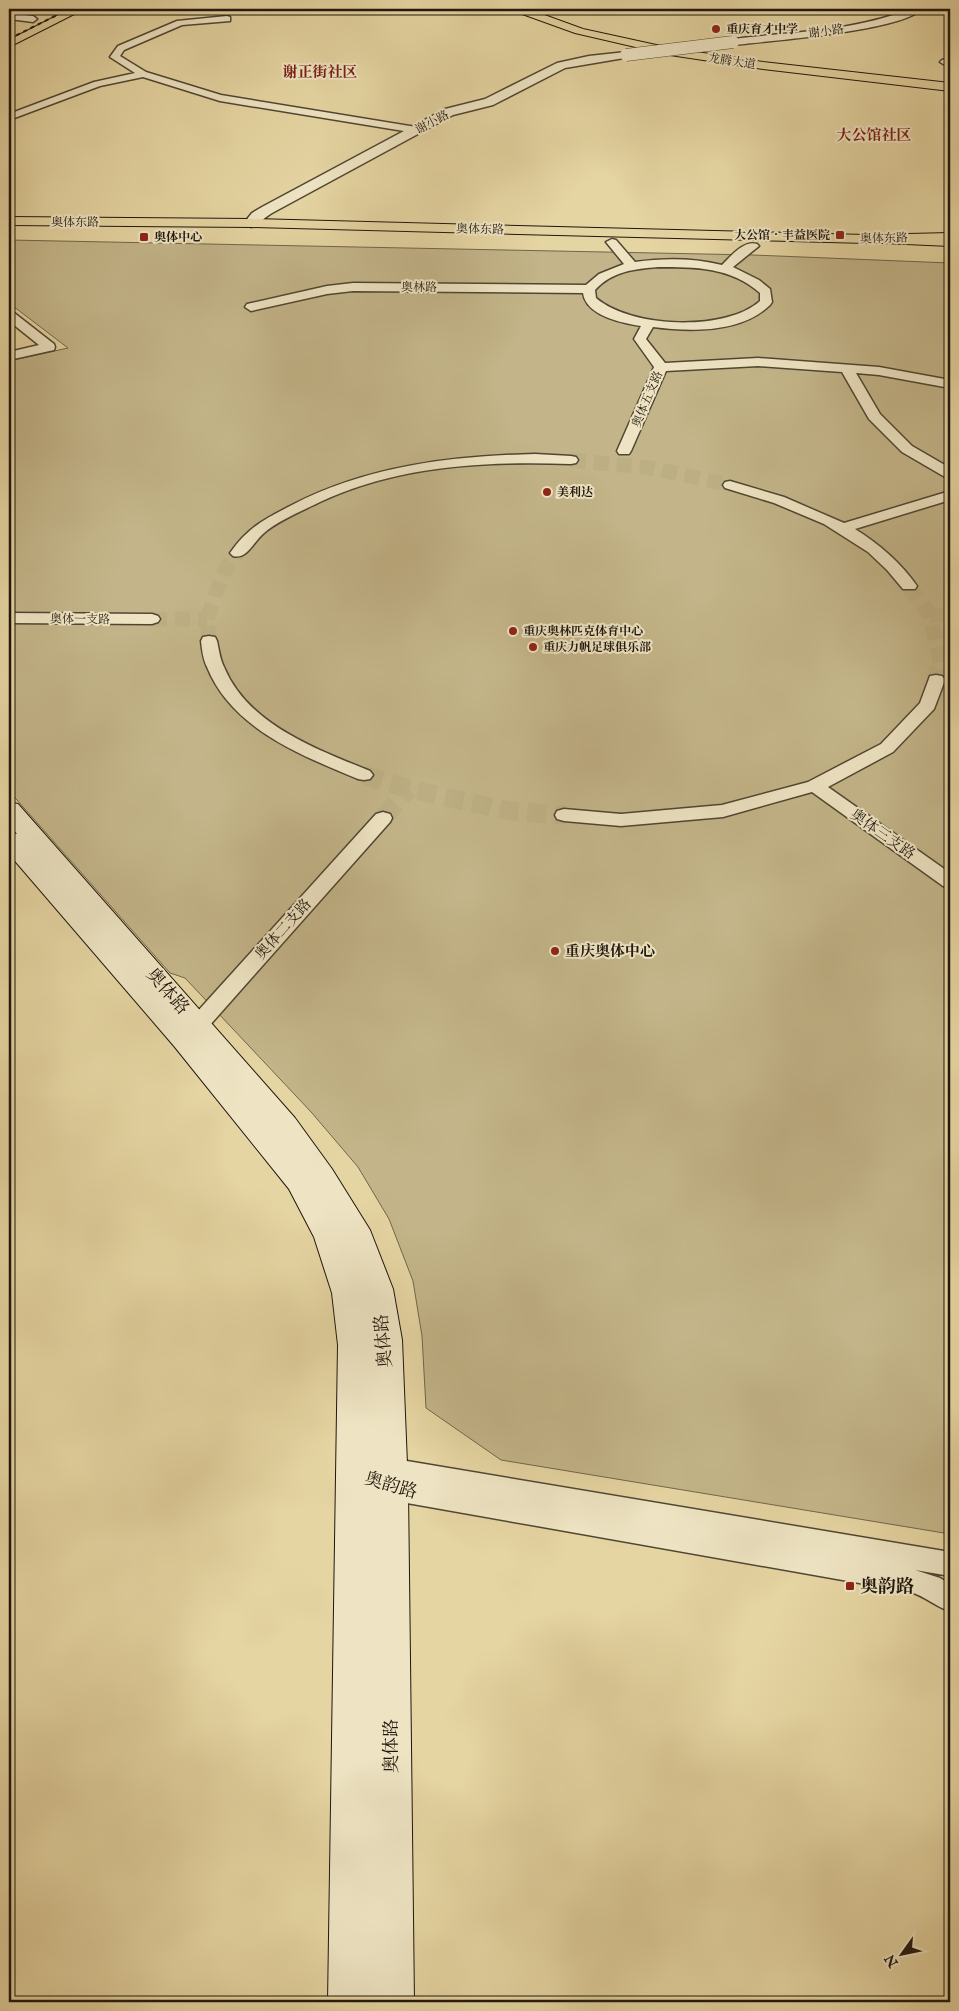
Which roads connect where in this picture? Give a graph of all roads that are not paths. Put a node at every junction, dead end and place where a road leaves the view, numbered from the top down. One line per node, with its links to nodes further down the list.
1 (53, 9): 11 (main road)
2 (78, 9): 14 (main road)
3 (536, 9): 10 (main road, 龙腾大道)
4 (542, 9): 10 (main road)
5 (917, 9): 21 (street, 谢小路, bridge)
6 (941, 9): 8 (street)
7 (514, 11): 19 (main road, 龙腾大道)
8 (950, 12)
9 (9, 16): 11 (street)
10 (553, 16): 18 (main road, 龙腾大道)
11 (33, 19): 13 (main road)
12 (226, 20): 17 (street)
13 (17, 27)
14 (9, 44)
15 (950, 61): 16 (street)
16 (950, 65)
17 (142, 74): 20 (street); 21 (street)
18 (950, 81)
19 (950, 88)
20 (9, 117)
21 (416, 130): 23 (street, 谢小路)
22 (9, 221): 23 (main road, 奥体东路)
23 (251, 223): 25 (main road, 奥体东路)
24 (9, 233): 26 (main road, 奥体东路)
25 (946, 240)
26 (612, 242): 27 (main road, 奥体东路); 29 (street)
27 (753, 246): 28 (main road, 奥体东路); 30 (street)
28 (950, 253)
29 (632, 266): 30 (street); 31 (street)
30 (724, 269): 34 (street)
31 (589, 289): 32 (street, 奥林路); 34 (street)
32 (251, 307)
33 (9, 316): 35 (street)
34 (649, 323): 36 (street, 奥体五支路)
35 (9, 356)
36 (662, 366): 37 (street); 39 (street, 奥体五支路)
37 (846, 368): 38 (street); 41 (street)
38 (950, 384)
39 (624, 452)
40 (570, 460): 45 (street)
41 (950, 474)
42 (730, 485): 44 (street)
43 (950, 495): 44 (street)
44 (844, 528): 46 (street)
45 (238, 553)
46 (909, 586)
47 (9, 618): 48 (street, 奥体一支路)
48 (152, 619)
49 (209, 641): 51 (street)
50 (936, 680): 52 (street)
51 (364, 775)
52 (815, 786): 54 (street); 57 (street, 奥体三支路)
53 (9, 810): 58 (main road, 奥体路)
54 (564, 815)
55 (383, 818): 58 (street, 奥体二支路)
56 (9, 839): 58 (main road, 奥体路)
57 (950, 882)
58 (191, 1032): 59 (main road, 奥体路)
59 (378, 1477): 60 (street, 奥韵路); 63 (street, 奥韵路); 64 (main road, 奥体路); 65 (main road, 奥体路)
60 (912, 1556): 61 (street, 奥韵路); 62 (street, 奥韵路)
61 (950, 1564)
62 (950, 1576)
63 (950, 1599)
64 (350, 2002)
65 (392, 2002)

